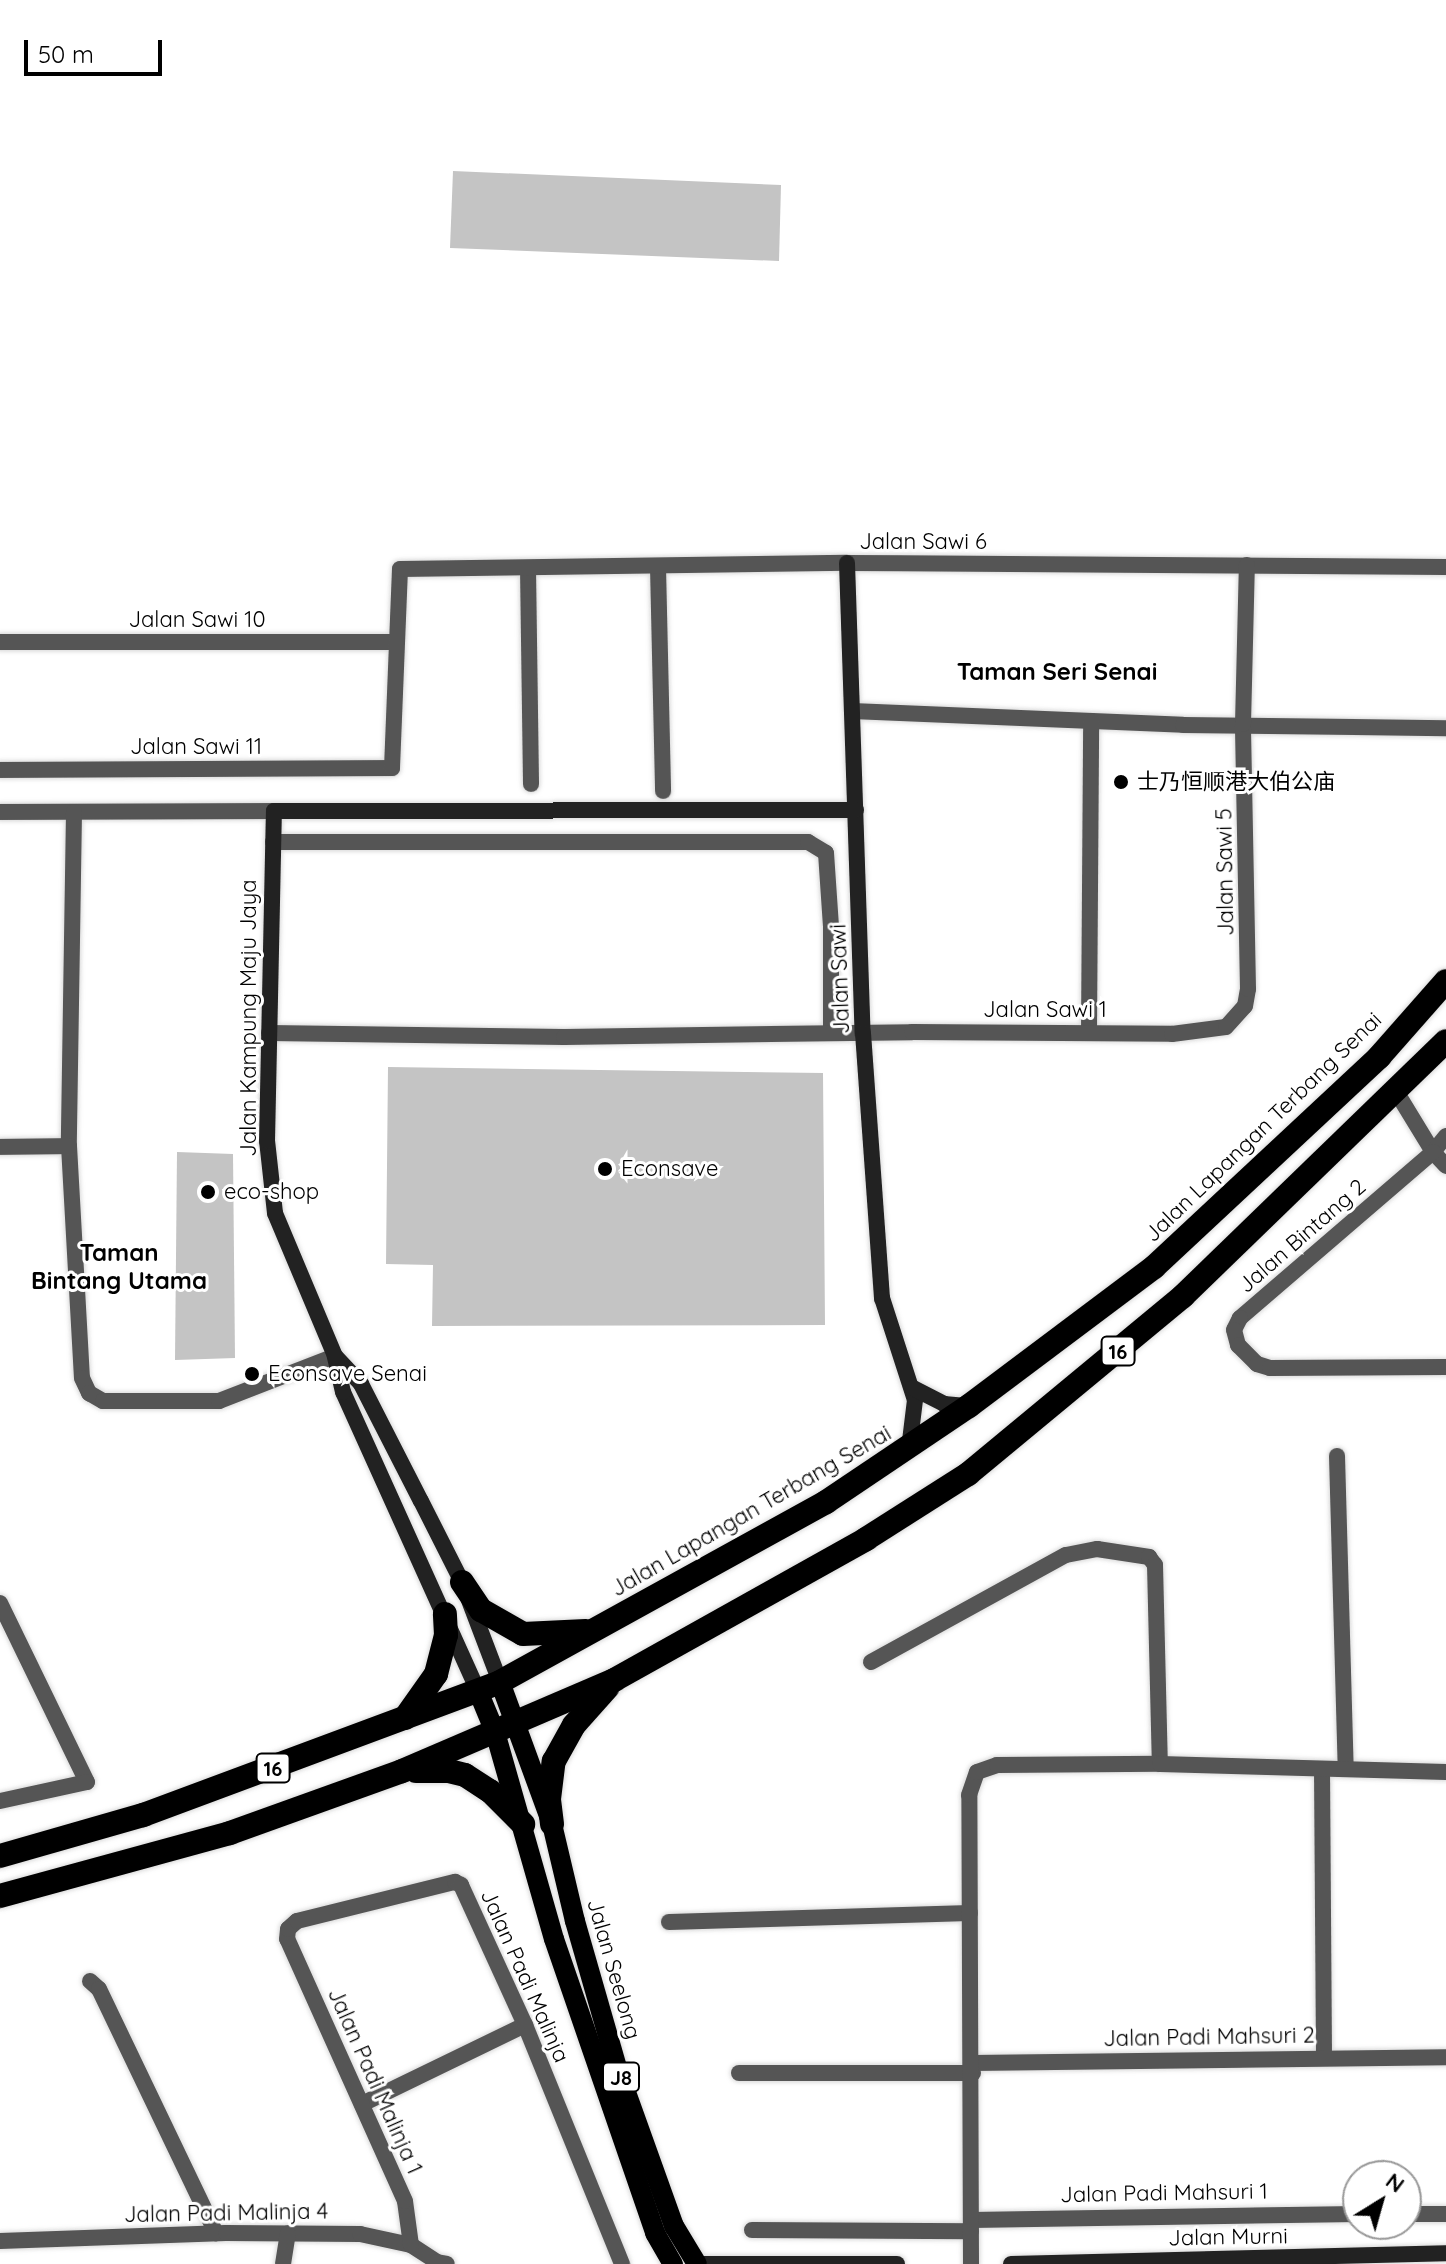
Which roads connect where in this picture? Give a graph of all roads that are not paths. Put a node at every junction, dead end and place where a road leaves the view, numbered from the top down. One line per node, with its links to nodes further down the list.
1 (847, 563): 2 (street, Jalan Sawi 6); 3 (street, Jalan Sawi 6); 8 (street, Jalan Sawi)
2 (1247, 565): 4 (street, Jalan Sawi 6); 10 (street, Jalan Sawi 5)
3 (658, 567): 5 (street, Jalan Sawi 6); 14 (street)
4 (1446, 567)
5 (528, 568): 7 (street, Jalan Sawi 6); 13 (street)
6 (0, 642): 7 (street, Jalan Sawi 10)
7 (394, 642): 12 (street, Jalan Sawi 11)
8 (852, 711): 9 (street); 15 (street, Jalan Sawi)
9 (1091, 721): 10 (street); 22 (street)
10 (1243, 724): 11 (street); 21 (street, Jalan Sawi 5)
11 (1446, 728)
12 (0, 770)
13 (531, 784)
14 (663, 791)
15 (856, 810): 16 (street); 25 (street, Jalan Sawi)
16 (274, 811): 18 (street); 19 (street, Jalan Kampung Maju Jaya)
17 (0, 812): 18 (street)
18 (74, 812): 29 (street)
19 (273, 842): 23 (street, Jalan Kampung Maju Jaya); 24 (street)
20 (1446, 981): 36 (highway, Jalan Lapangan Terbang Senai / 16)
21 (1226, 1027): 22 (street, Jalan Sawi 1)
22 (1089, 1032): 25 (street, Jalan Sawi 1)
23 (269, 1033): 24 (street, Jalan Sawi 1); 33 (street, Jalan Kampung Maju Jaya)
24 (831, 1033): 25 (street, Jalan Sawi 1)
25 (863, 1033): 35 (street, Jalan Sawi)
26 (1446, 1041): 27 (highway, 16)
27 (1397, 1093): 31 (street); 45 (highway, 16)
28 (1446, 1136): 31 (street)
29 (69, 1146): 30 (street); 33 (street)
30 (0, 1147)
31 (1433, 1152): 32 (street); 34 (street, Jalan Bintang 2)
32 (1446, 1166)
33 (335, 1356): 39 (street, Jalan Kampung Maju Jaya); 41 (street, Jalan Kampung Maju Jaya)
34 (1446, 1367)
35 (913, 1388): 36 (street); 37 (street, Jalan Sawi)
36 (969, 1406): 37 (highway, Jalan Lapangan Terbang Senai / 16)
37 (909, 1449): 43 (highway, Jalan Lapangan Terbang Senai / 16)
38 (1337, 1456): 52 (street)
39 (462, 1582): 43 (highway); 46 (street, Jalan Kampung Maju Jaya)
40 (0, 1603): 42 (street)
41 (445, 1614): 46 (street, Jalan Kampung Maju Jaya); 47 (highway)
42 (8, 1630): 55 (street)
43 (599, 1630): 46 (highway, Jalan Lapangan Terbang Senai / 16)
44 (871, 1662): 50 (street)
45 (614, 1680): 48 (highway, 16); 57 (highway)
46 (489, 1686): 47 (highway, Jalan Lapangan Terbang Senai / 16); 48 (main road, Jalan Seelong / J8); 49 (main road, Jalan Seelong / J8)
47 (403, 1720): 58 (highway, Jalan Lapangan Terbang Senai / 16)
48 (517, 1722): 49 (highway, 16); 57 (main road, Jalan Seelong / J8)
49 (495, 1732): 53 (highway, 16); 56 (main road, Jalan Seelong / J8)
50 (1160, 1764): 51 (street); 60 (street)
51 (1322, 1769): 52 (street); 66 (street)
52 (1346, 1769): 54 (street)
53 (402, 1771): 56 (highway); 59 (highway, 16)
54 (1446, 1772)
55 (0, 1801)
56 (523, 1824): 83 (main road, Jalan Seelong / J8)
57 (552, 1824): 84 (main road, Jalan Seelong / J8)
58 (0, 1856)
59 (0, 1896)
60 (970, 1913): 61 (street); 67 (street)
61 (669, 1922)
62 (287, 1939): 64 (street, Jalan Padi Malinja); 69 (street, Jalan Padi Malinja 1)
63 (90, 1981): 75 (street)
64 (525, 2025): 69 (street); 82 (street, Jalan Padi Malinja)
65 (1446, 2057): 66 (street, Jalan Padi Mahsuri 2)
66 (1324, 2058): 67 (street, Jalan Padi Mahsuri 2)
67 (972, 2068): 68 (street, Jalan Padi Mahsuri 2); 73 (street)
68 (739, 2073)
69 (362, 2104): 78 (street, Jalan Padi Malinja 1)
70 (1342, 2214): 73 (street, Jalan Padi Mahsuri 1)
71 (1422, 2214): 72 (street)
72 (1446, 2214)
73 (971, 2225): 74 (street, Jalan Padi Mahsuri 1); 86 (street)
74 (752, 2230)
75 (216, 2233): 76 (street, Jalan Padi Malinja 4); 77 (street, Jalan Padi Malinja 4)
76 (288, 2233): 78 (street, Jalan Padi Malinja 4); 80 (street)
77 (0, 2241)
78 (411, 2245): 81 (street, Jalan Padi Malinja 4)
79 (1446, 2253): 87 (street, Jalan Murni)
80 (283, 2264)
81 (447, 2264)
82 (622, 2264)
83 (673, 2264)
84 (700, 2264): 85 (street)
85 (897, 2264)
86 (971, 2264)
87 (1011, 2264)

